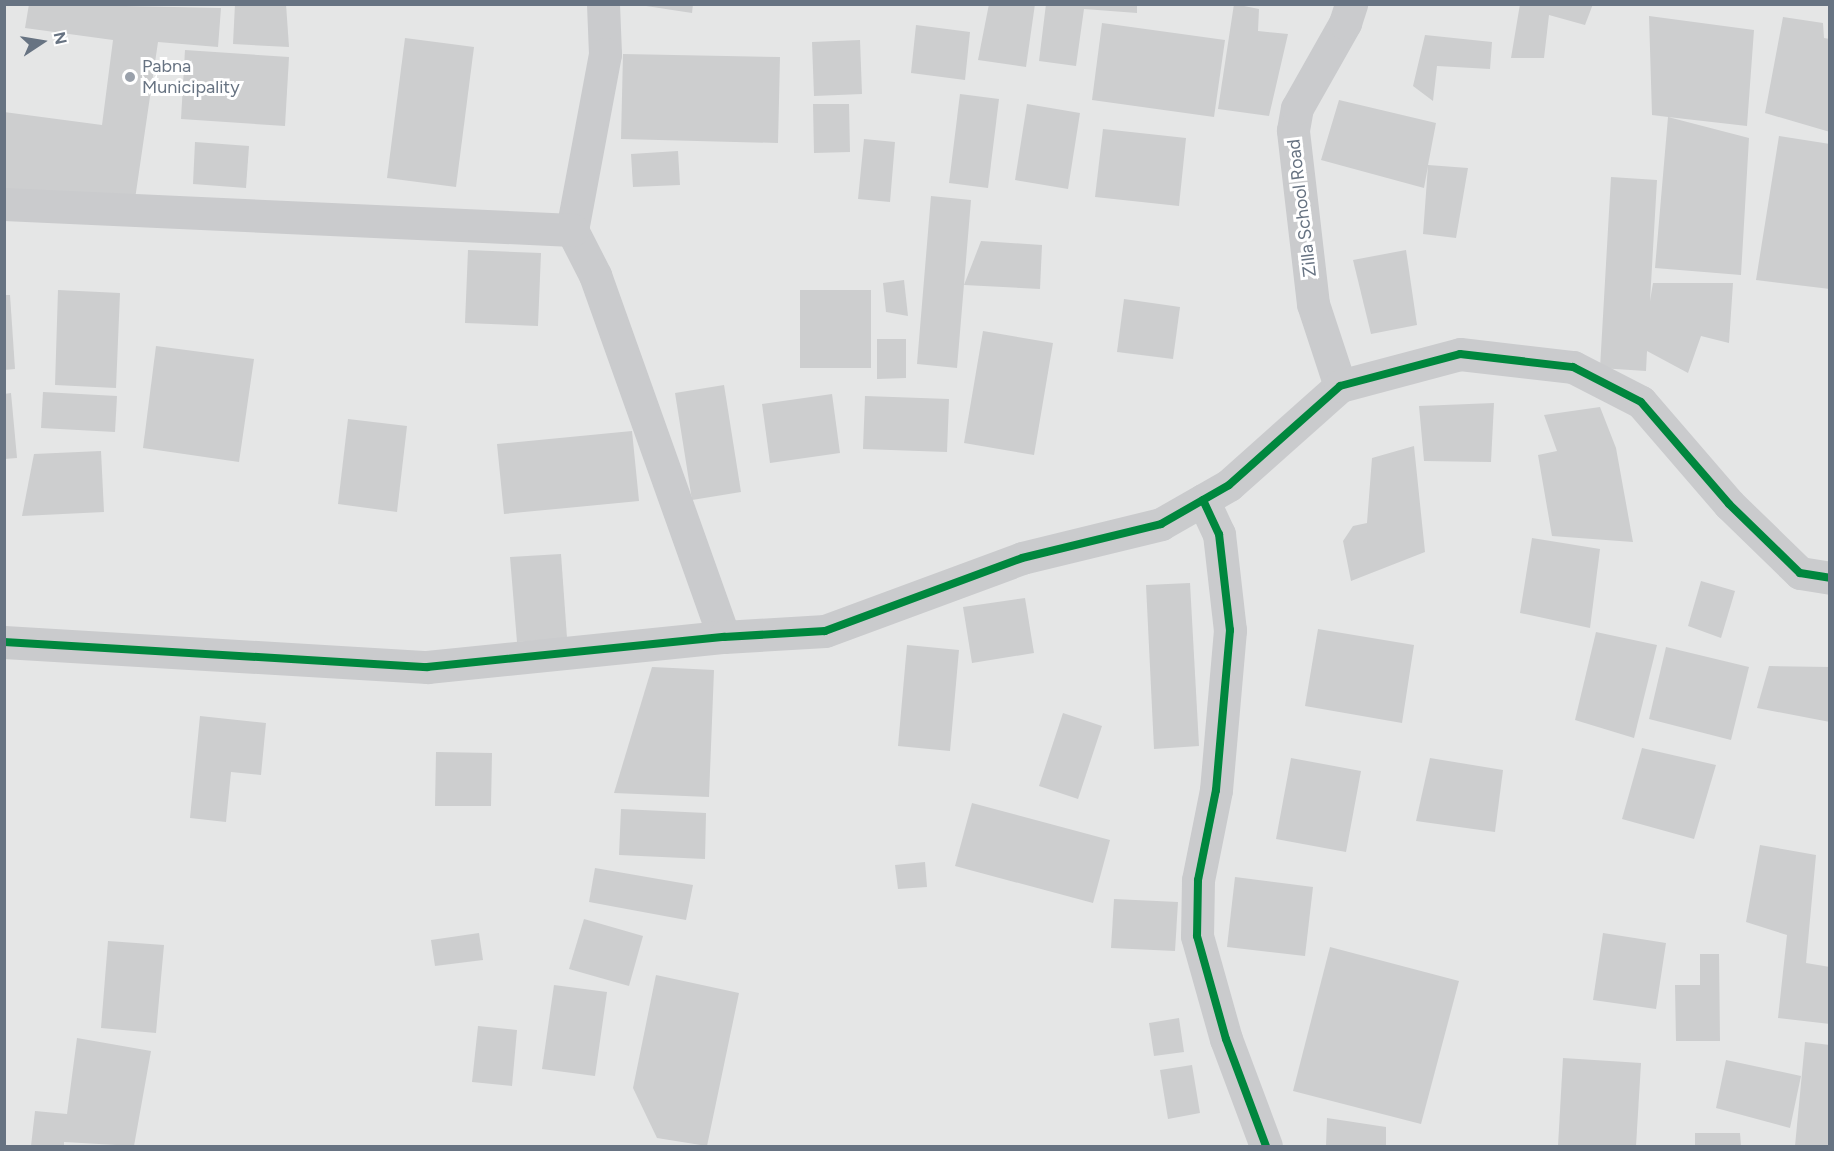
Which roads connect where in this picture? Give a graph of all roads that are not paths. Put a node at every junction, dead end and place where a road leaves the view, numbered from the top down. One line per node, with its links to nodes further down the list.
1 (603, 4): 4 (street)
2 (1351, 4): 5 (street, Zilla School Road)
3 (4, 204): 4 (street)
4 (572, 230): 8 (street)
5 (1340, 386): 6 (street); 7 (street)
6 (1203, 500): 8 (street); 10 (street)
7 (1830, 578)
8 (724, 637): 9 (street)
9 (4, 642)
10 (1266, 1146)

